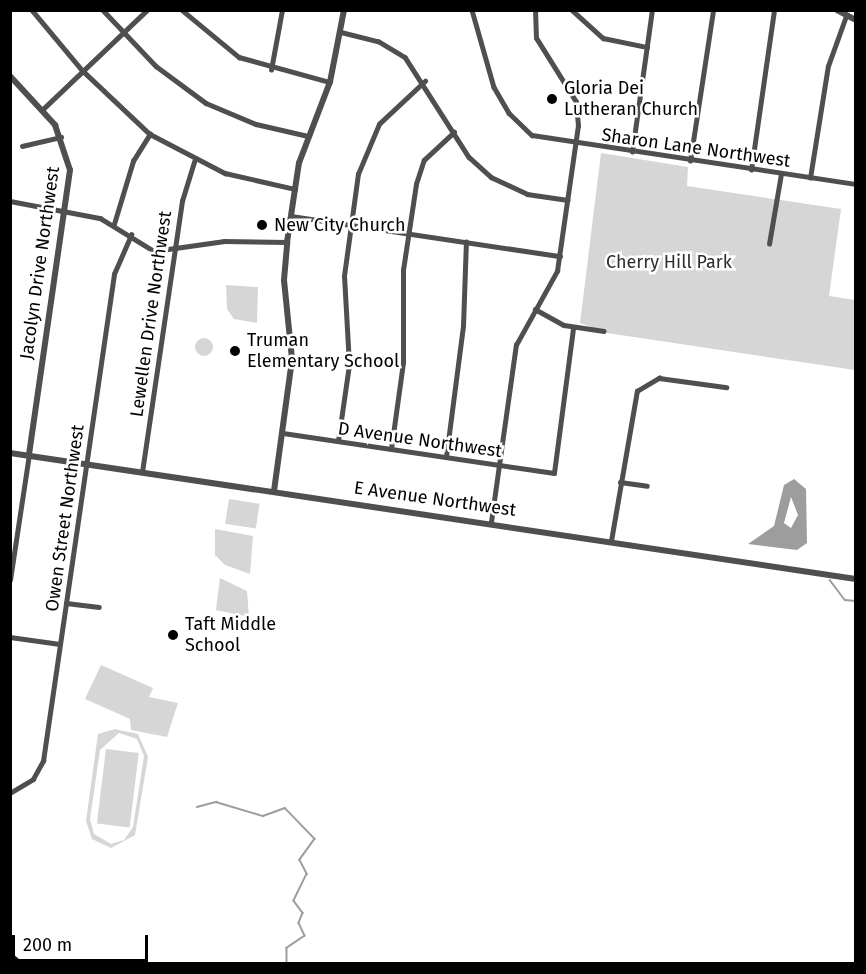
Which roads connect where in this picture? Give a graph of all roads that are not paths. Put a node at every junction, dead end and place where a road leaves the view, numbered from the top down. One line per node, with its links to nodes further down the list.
1 (32, 10): 19 (street)
2 (103, 10): 17 (street)
3 (147, 10): 17 (street)
4 (182, 10): 20 (street)
5 (282, 10): 20 (street)
6 (344, 10): 16 (street)
7 (472, 10): 29 (street, Sharon Lane Northwest)
8 (535, 10): 29 (street)
9 (572, 10): 18 (street)
10 (652, 10): 18 (street)
11 (713, 10): 32 (street)
12 (774, 10): 34 (street)
13 (837, 10): 14 (street)
14 (846, 16): 15 (street); 36 (street)
15 (855, 20)
16 (341, 32): 22 (street); 23 (street)
17 (122, 33): 19 (street); 28 (street)
18 (646, 47): 31 (street)
19 (82, 70): 24 (street); 26 (street)
20 (271, 70): 23 (street)
21 (11, 77): 24 (street, Jacolyn Drive Northwest)
22 (425, 81): 25 (street); 44 (street)
23 (330, 82): 28 (street)
24 (42, 110): 27 (street, Jacolyn Drive Northwest)
25 (454, 132): 39 (street); 45 (street)
26 (150, 134): 33 (street); 43 (street)
27 (61, 136): 30 (street); 41 (street, Jacolyn Drive Northwest)
28 (308, 136): 38 (street)
29 (575, 144): 31 (street, Sharon Lane Northwest); 39 (street)
30 (22, 146)
31 (632, 152): 32 (street, Sharon Lane Northwest)
32 (690, 161): 34 (street, Sharon Lane Northwest)
33 (194, 162): 38 (street); 50 (street, Lewellen Drive Northwest)
34 (751, 170): 35 (street, Sharon Lane Northwest)
35 (781, 174): 36 (street, Sharon Lane Northwest); 49 (street)
36 (810, 178): 37 (street, Sharon Lane Northwest)
37 (855, 184)
38 (295, 189): 42 (street)
39 (568, 200): 51 (street)
40 (10, 201): 41 (street)
41 (65, 209): 43 (street); 60 (street, Jacolyn Drive Northwest)
42 (291, 216): 44 (street); 47 (street)
43 (114, 224): 46 (street)
44 (351, 225): 45 (street); 57 (street)
45 (408, 233): 48 (street); 58 (street)
46 (131, 235): 50 (street); 62 (street, Owen Street Northwest)
47 (287, 242): 50 (street); 56 (street)
48 (466, 242): 51 (street); 61 (street)
49 (769, 244)
50 (174, 250): 64 (street, Lewellen Drive Northwest)
51 (560, 256): 52 (street)
52 (535, 309): 53 (street); 63 (street)
53 (573, 328): 54 (street); 63 (street, D Avenue Northwest)
54 (604, 331)
55 (726, 387): 65 (street)
56 (283, 433): 57 (street, D Avenue Northwest); 67 (street)
57 (339, 441): 58 (street, D Avenue Northwest)
58 (391, 449): 61 (street, D Avenue Northwest)
59 (10, 453): 60 (street, E Avenue Northwest)
60 (29, 456): 62 (street, E Avenue Northwest); 71 (street, Jacolyn Drive Northwest)
61 (446, 457): 63 (street, D Avenue Northwest)
62 (86, 464): 64 (street, E Avenue Northwest); 72 (street, Owen Street Northwest)
63 (499, 465): 68 (street)
64 (142, 472): 67 (street, E Avenue Northwest)
65 (620, 482): 66 (street); 69 (street)
66 (647, 486)
67 (274, 491): 68 (street, E Avenue Northwest)
68 (491, 522): 69 (street, E Avenue Northwest)
69 (611, 541): 70 (street, E Avenue Northwest)
70 (855, 579)
71 (10, 580)
72 (66, 603): 73 (street); 75 (street, Owen Street Northwest)
73 (99, 608)
74 (10, 637): 75 (street)
75 (60, 644): 76 (street, Owen Street Northwest)
76 (10, 793)
77 (10, 956): 78 (main road)
78 (20, 963)

